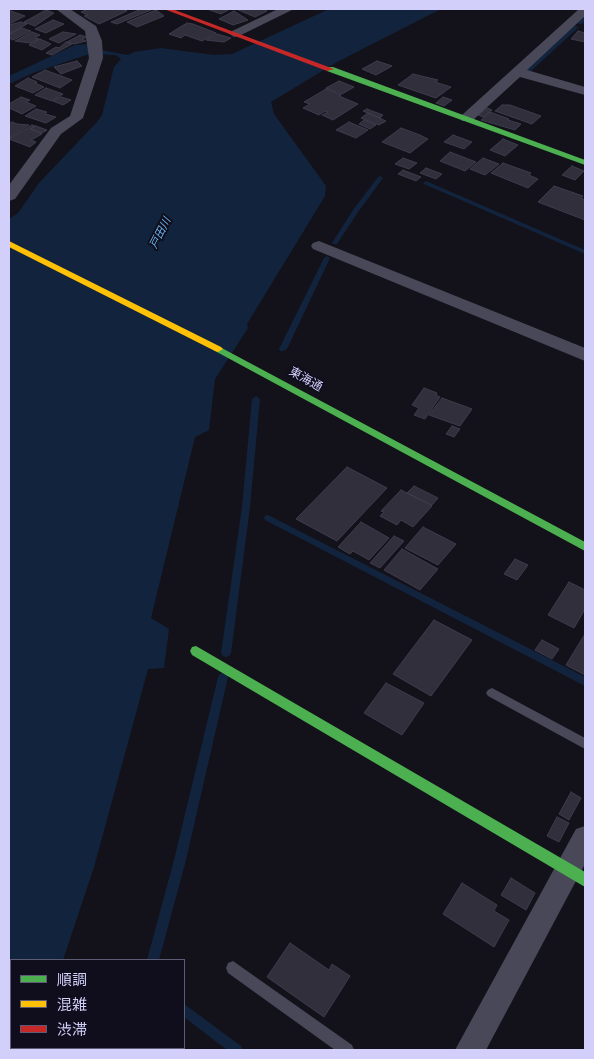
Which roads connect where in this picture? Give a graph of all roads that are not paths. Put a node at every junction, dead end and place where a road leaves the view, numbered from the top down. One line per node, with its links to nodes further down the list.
1 (62, 9): 10 (street)
2 (167, 9): 5 (street)
3 (288, 9): 5 (street)
4 (585, 10): 6 (street)
5 (234, 33): 8 (street)
6 (518, 72): 7 (street); 8 (street)
7 (585, 91)
8 (467, 118): 9 (street)
9 (585, 163)
10 (9, 196)
11 (9, 244): 14 (street, 東海通)
12 (319, 246): 13 (street)
13 (585, 355)
14 (585, 547)
15 (196, 651): 19 (street)
16 (492, 693): 17 (lane)
17 (585, 744)
18 (585, 838): 19 (street)
19 (576, 875): 22 (street)
20 (233, 968): 21 (lane)
21 (347, 1050)
22 (470, 1050)

